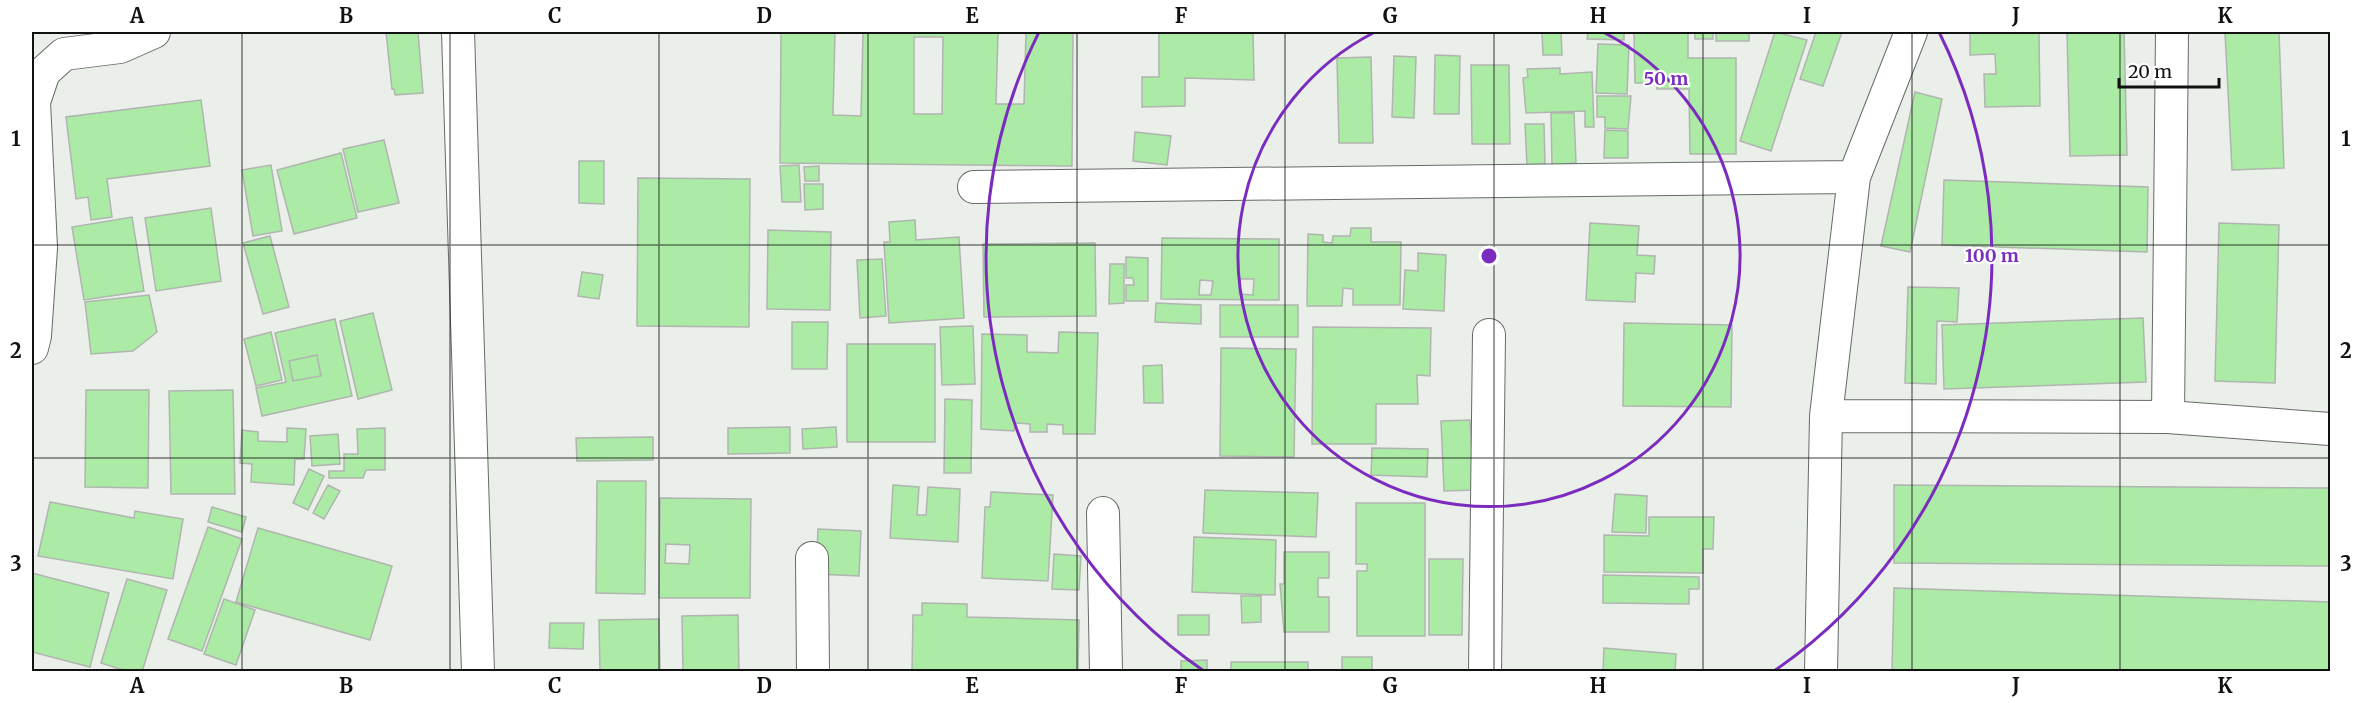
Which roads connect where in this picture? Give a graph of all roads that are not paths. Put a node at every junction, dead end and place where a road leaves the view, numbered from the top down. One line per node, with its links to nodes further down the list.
1 (154, 32): 8 (street)
2 (458, 32): 14 (street)
3 (1911, 32): 5 (street)
4 (2172, 32): 10 (street)
5 (1854, 177): 6 (street); 9 (street)
6 (974, 187)
7 (1489, 335): 17 (street)
8 (32, 348)
9 (1826, 416): 10 (street); 18 (street)
10 (2168, 417): 11 (street)
11 (2331, 429)
12 (1103, 513): 16 (street)
13 (812, 558): 15 (street)
14 (478, 672)
15 (813, 672)
16 (1106, 672)
17 (1485, 672)
18 (1821, 672)

